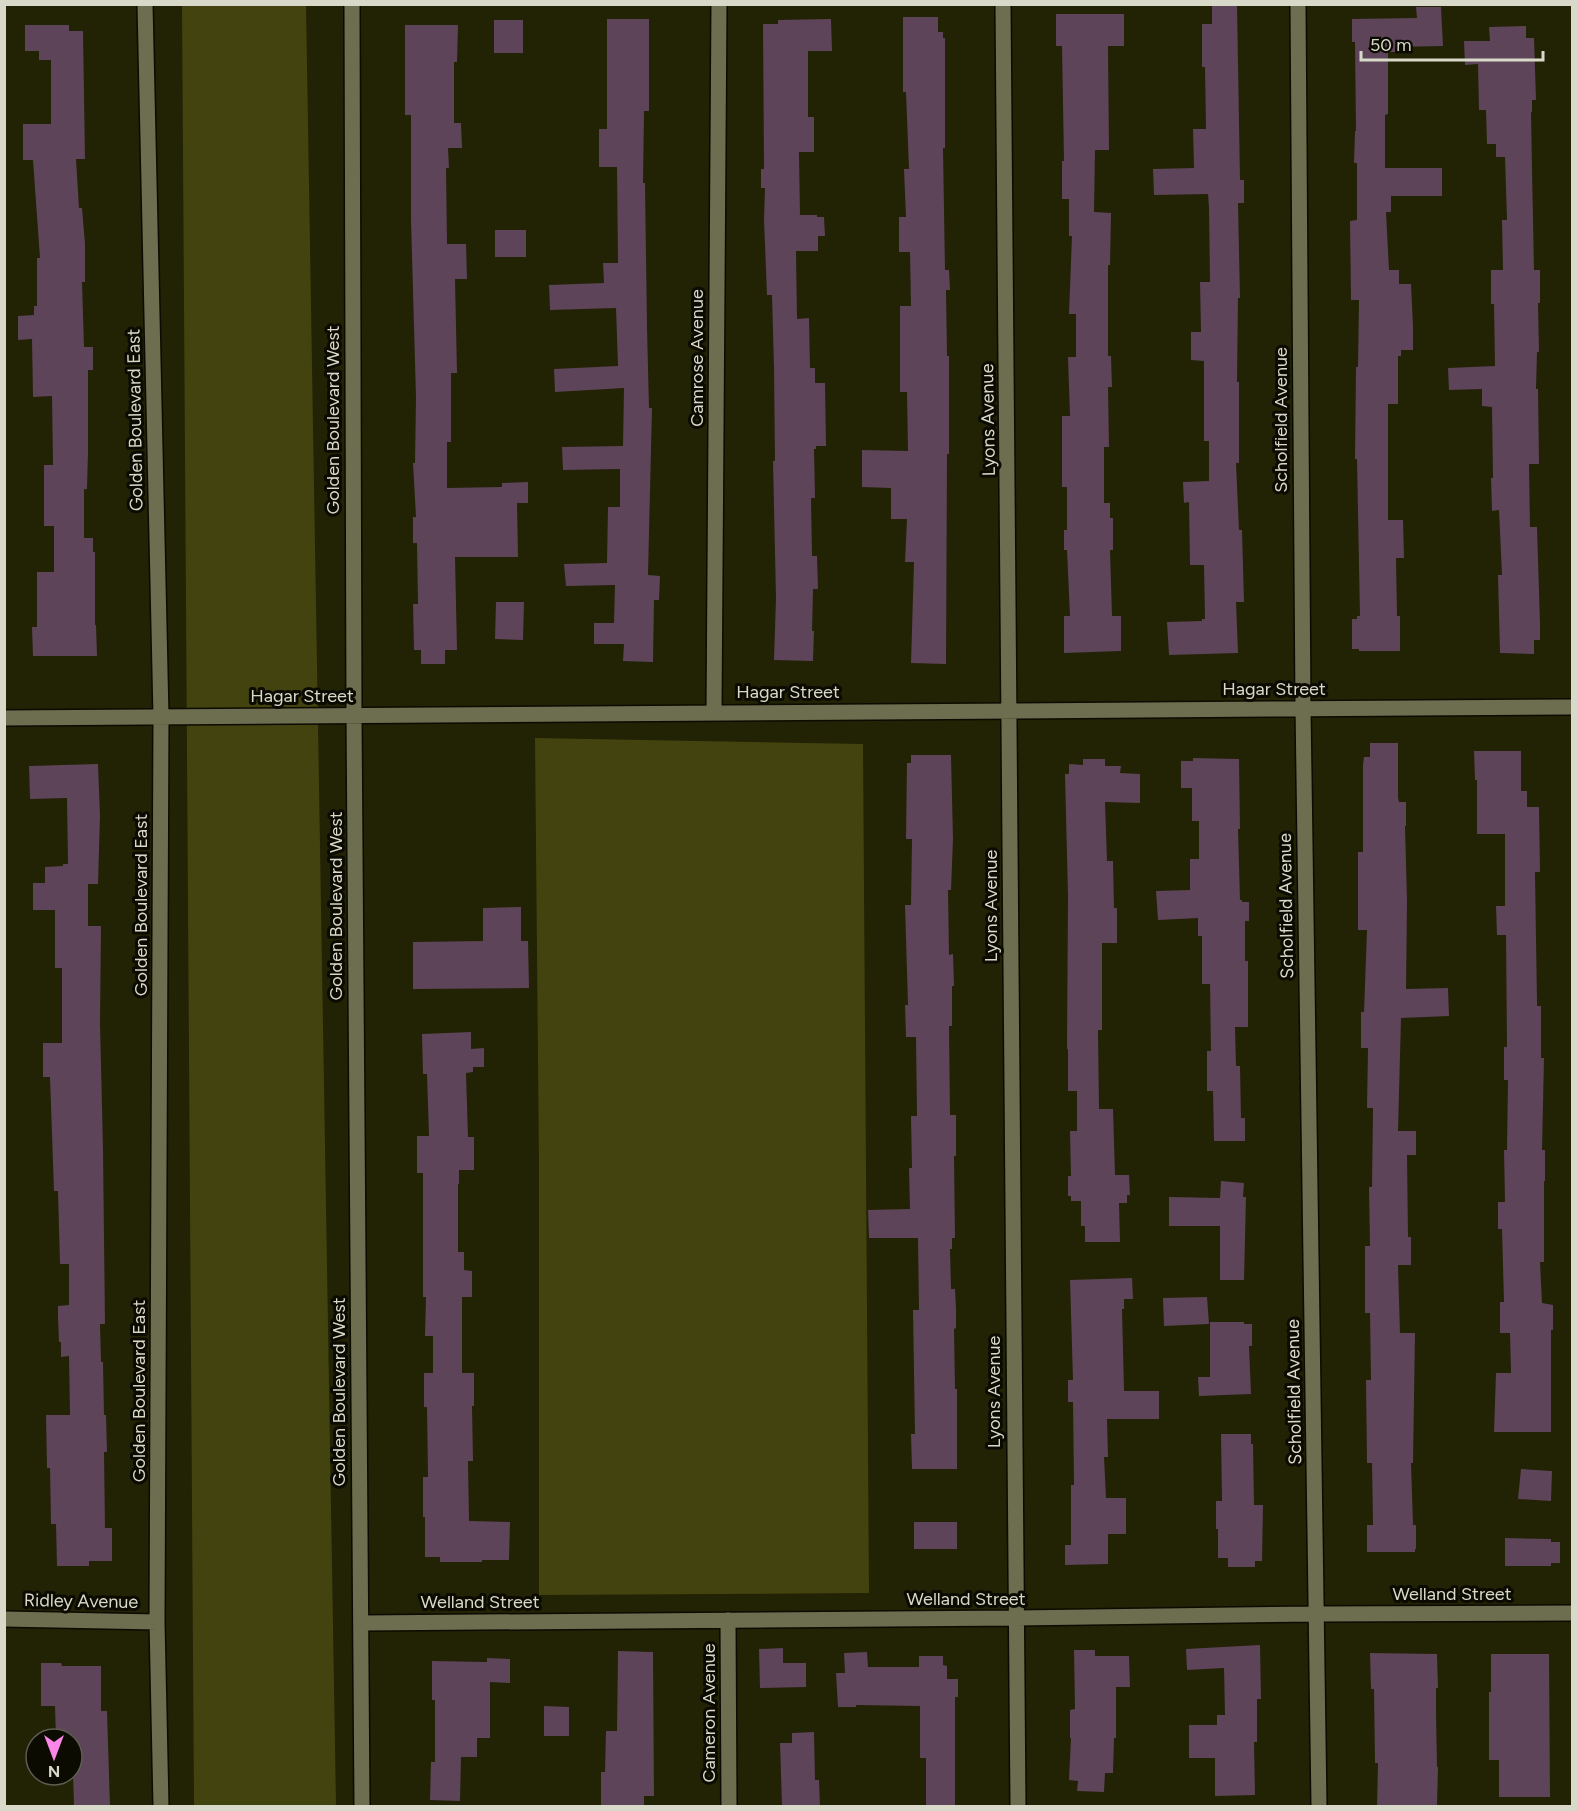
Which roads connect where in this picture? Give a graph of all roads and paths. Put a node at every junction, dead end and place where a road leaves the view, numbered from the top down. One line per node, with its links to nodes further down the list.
1 (145, 4): 11 (street, Golden Boulevard East)
2 (352, 4): 10 (street, Golden Boulevard West)
3 (719, 4): 9 (street, Camrose Avenue)
4 (1003, 4): 8 (street, Lyons Avenue)
5 (1298, 4): 7 (street, Scholfield Avenue)
6 (1572, 707): 7 (street, Hagar Street)
7 (1303, 708): 8 (street, Hagar Street); 14 (street, Scholfield Avenue)
8 (1010, 710): 9 (street, Hagar Street); 15 (street, Lyons Avenue)
9 (714, 712): 10 (street, Hagar Street)
10 (354, 715): 11 (street, Hagar Street); 19 (street, Golden Boulevard West)
11 (161, 716): 12 (street, Hagar Street); 18 (street, Golden Boulevard East)
12 (4, 718)
13 (1572, 1613): 14 (street, Welland Street)
14 (1317, 1614): 15 (street, Welland Street); 24 (street, Scholfield Avenue)
15 (1015, 1618): 17 (street, Welland Street); 23 (street, Lyons Avenue)
16 (4, 1619): 18 (street, Ridley Avenue)
17 (728, 1620): 19 (street, Welland Street); 22 (street, Cameron Avenue)
18 (157, 1622): 20 (street, Golden Boulevard East)
19 (361, 1623): 21 (street, Golden Boulevard West)
20 (161, 1806)
21 (362, 1806)
22 (729, 1806)
23 (1018, 1806)
24 (1319, 1806)

